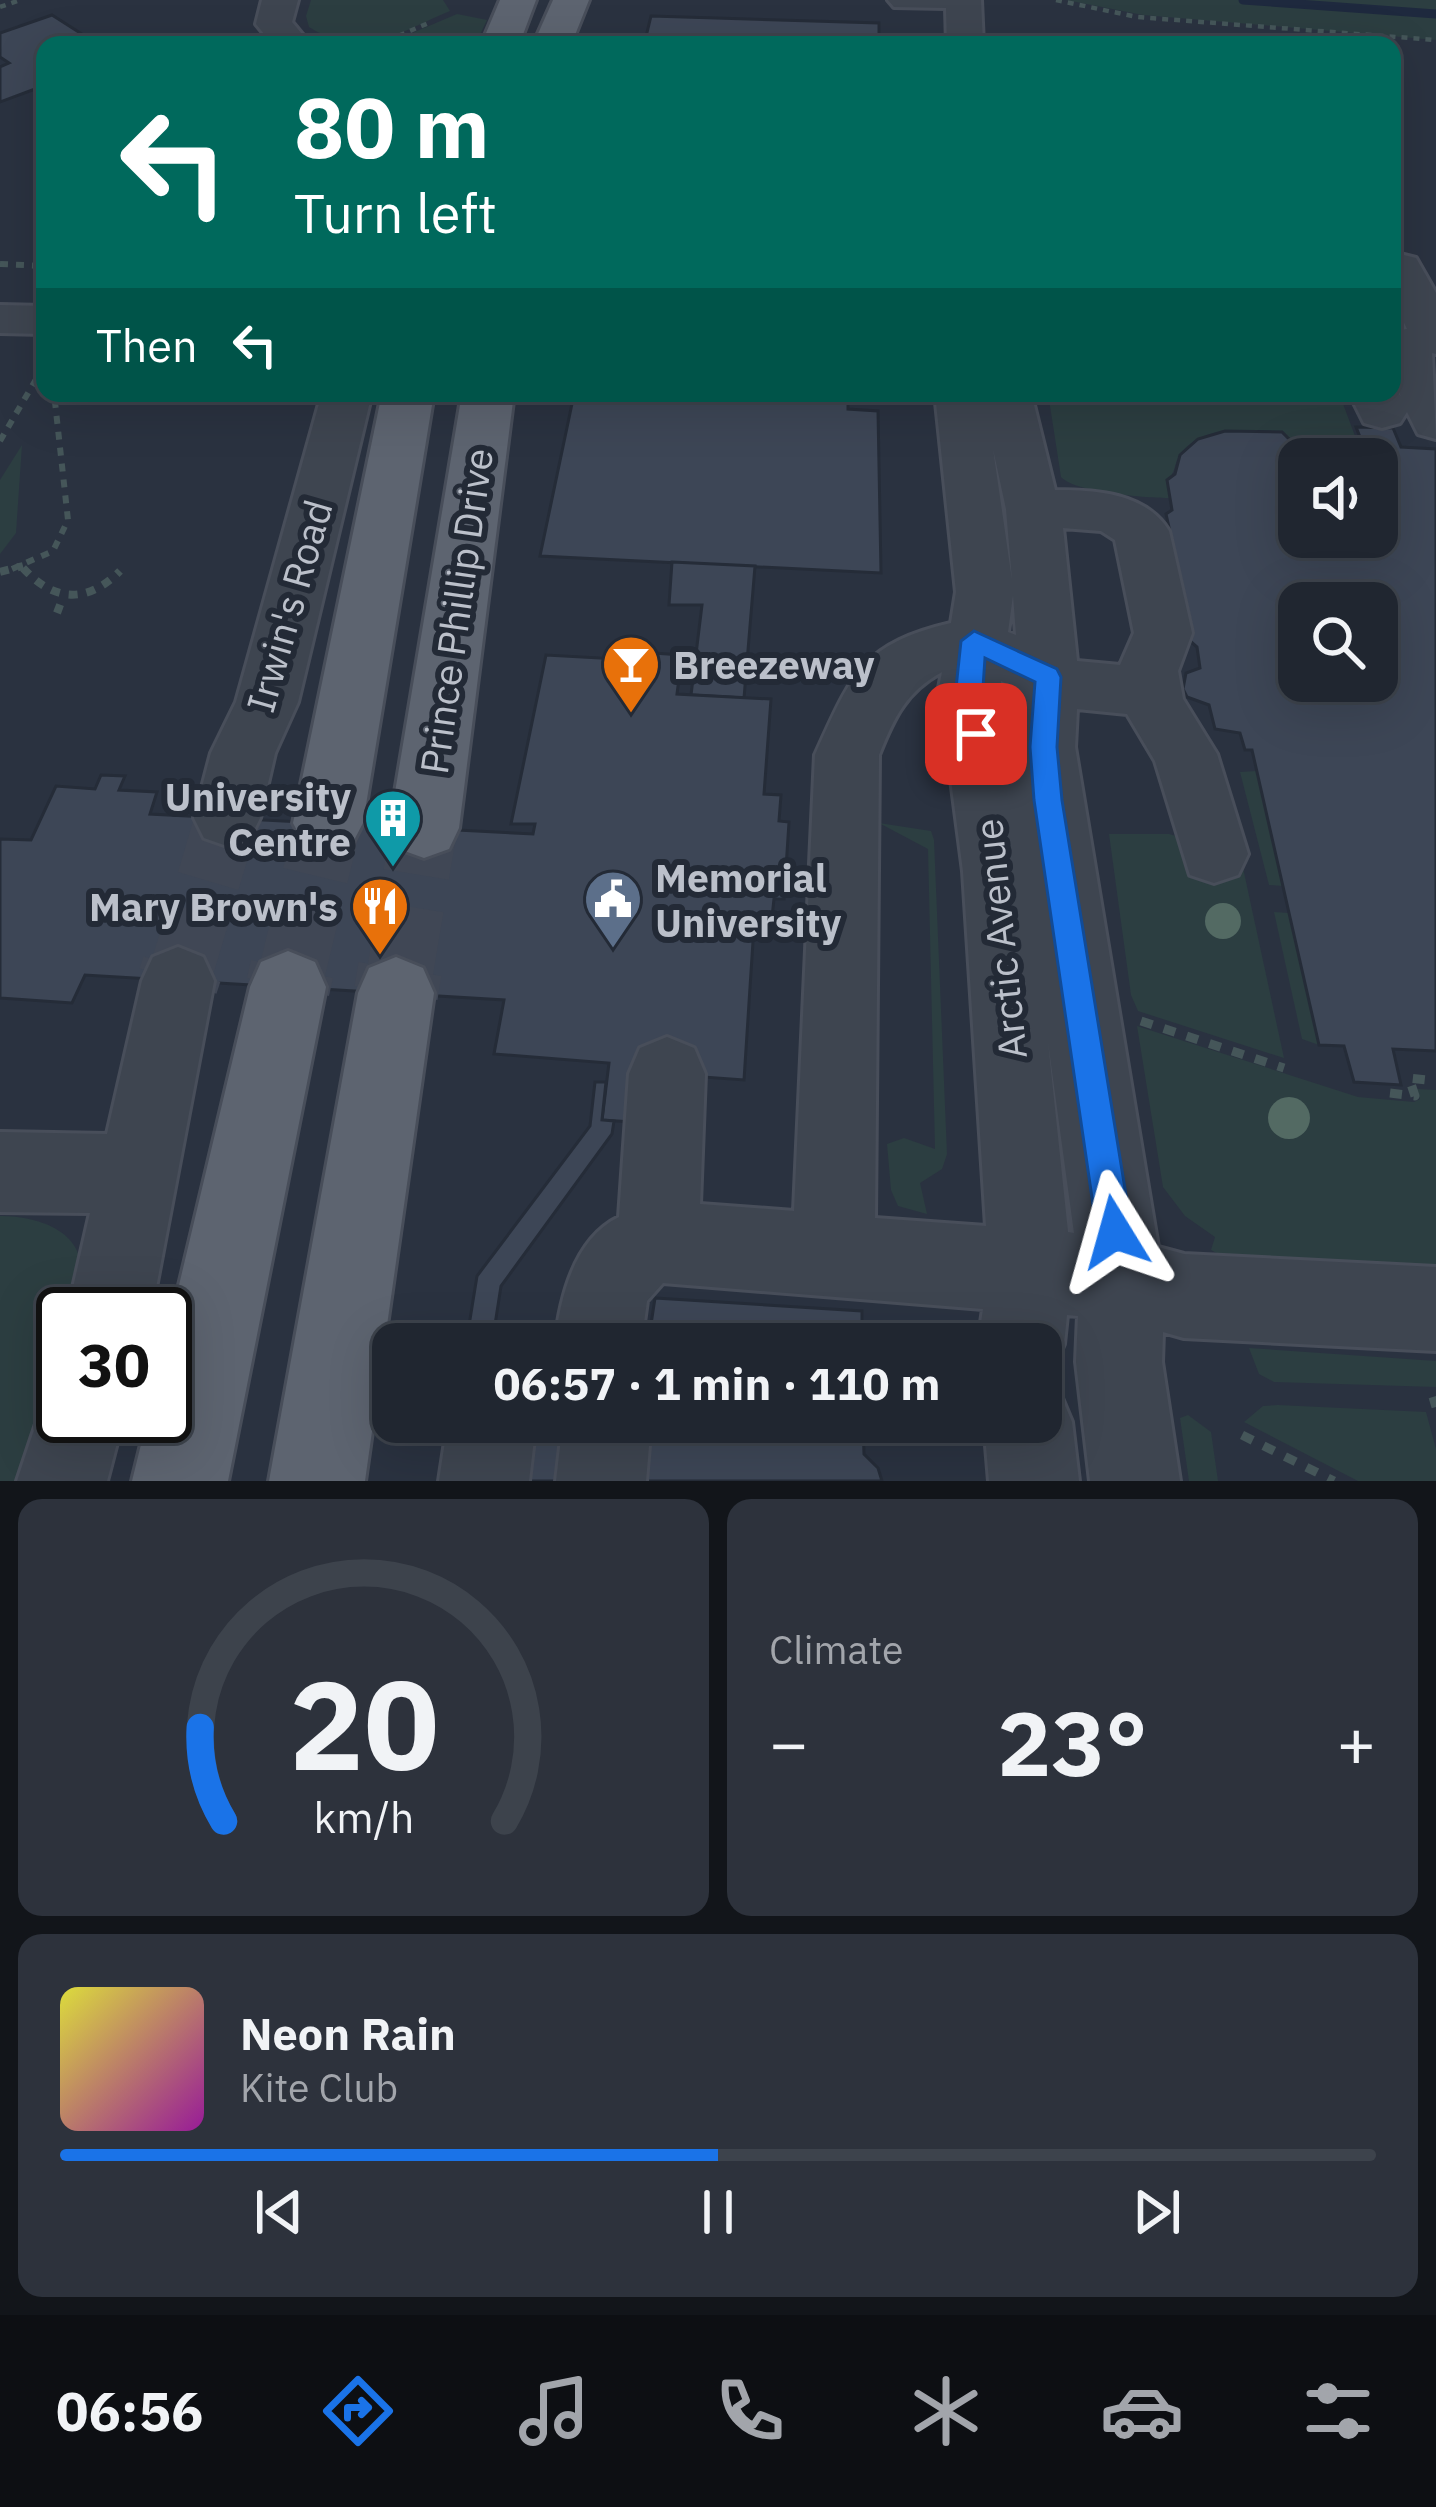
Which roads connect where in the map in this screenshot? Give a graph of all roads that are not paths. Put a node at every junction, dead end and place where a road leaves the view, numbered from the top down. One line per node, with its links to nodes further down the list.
1 (280, 0): 7 (street)
2 (518, 0): 8 (main road)
3 (572, 0): 9 (main road)
4 (906, 0): 5 (street)
5 (935, 0): 10 (street)
6 (963, 0): 11 (street)
7 (285, 36)
8 (504, 36)
9 (556, 36)
10 (935, 36)
11 (965, 36)
12 (1410, 268): 15 (street)
13 (0, 319): 14 (street)
14 (36, 320)
15 (1417, 342): 21 (street)
16 (345, 402): 26 (street, Irwin's Road)
17 (406, 402): 27 (main road, Prince Phillip Drive)
18 (487, 402): 28 (main road, Prince Phillip Drive)
19 (961, 402): 23 (street, Arctic Avenue)
20 (1008, 402): 22 (street, Arctic Avenue)
21 (1436, 422)
22 (1033, 509): 24 (street, Arctic Avenue); 25 (street)
23 (974, 641): 24 (street); 37 (street); 40 (street, Arctic Avenue)
24 (1048, 677): 25 (street); 38 (street, Arctic Avenue)
25 (1150, 692): 29 (street)
26 (227, 818)
27 (328, 823)
28 (424, 828)
29 (1214, 854)
30 (178, 981): 35 (street)
31 (288, 987): 48 (main road)
32 (396, 993): 49 (main road)
33 (667, 1074): 36 (street)
34 (0, 1172): 35 (street)
35 (139, 1174): 39 (street)
36 (658, 1242): 37 (street); 42 (street)
37 (833, 1258): 40 (street)
38 (1122, 1278): 40 (street); 41 (street); 53 (street, Arctic Avenue)
39 (115, 1287)
40 (1025, 1308)
41 (1436, 1309)
42 (603, 1323)
43 (73, 1443): 47 (street)
44 (489, 1443): 50 (street)
45 (605, 1443): 51 (street)
46 (1030, 1443): 52 (street)
47 (62, 1481)
48 (180, 1481)
49 (317, 1481)
50 (484, 1481)
51 (601, 1481)
52 (1034, 1481)
53 (1135, 1481)

